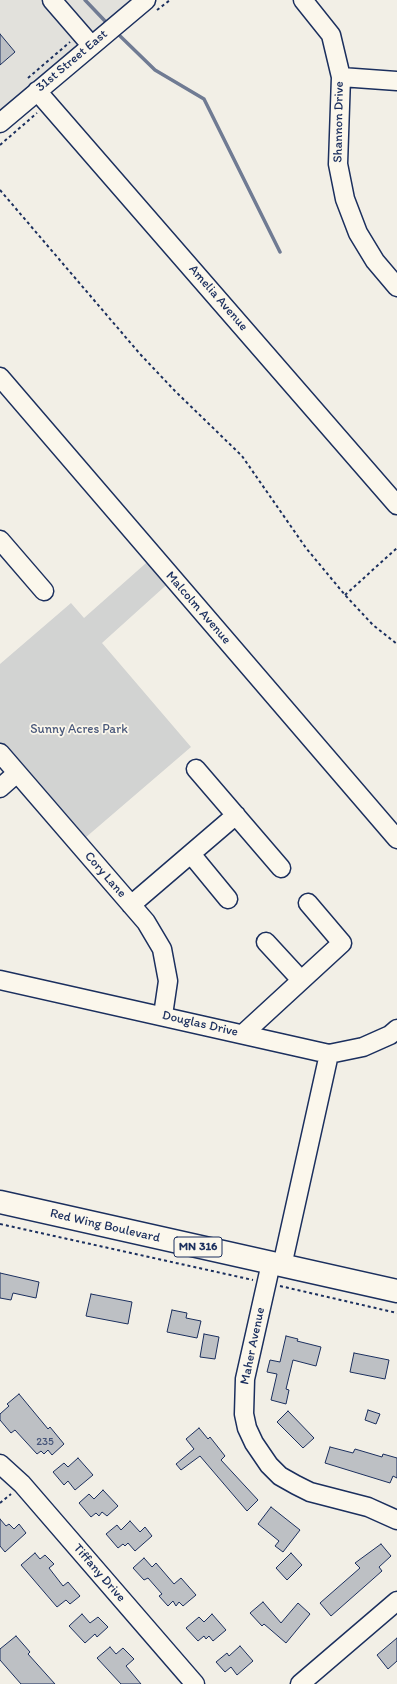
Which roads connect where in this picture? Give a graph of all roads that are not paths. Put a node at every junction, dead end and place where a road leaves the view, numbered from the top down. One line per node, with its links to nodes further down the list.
1 (52, 0): 4 (street)
2 (146, 0): 4 (street, 31st Street East)
3 (303, 0): 5 (street, Shannon Drive)
4 (91, 45): 7 (street, 31st Street East)
5 (341, 77): 6 (street); 9 (street, Shannon Drive)
6 (397, 81)
7 (30, 87): 8 (street, 31st Street East); 11 (street, Amelia Avenue)
8 (0, 124)
9 (397, 287)
10 (0, 377): 19 (street, Malcolm Avenue)
11 (397, 505)
12 (0, 540): 13 (street)
13 (44, 591)
14 (0, 753): 16 (street, Cory Lane)
15 (196, 769): 18 (street)
16 (17, 773): 17 (street); 24 (street, Cory Lane)
17 (0, 788)
18 (236, 815): 20 (street); 21 (street)
19 (397, 839)
20 (191, 854): 22 (street); 24 (street)
21 (281, 868)
22 (228, 899)
23 (308, 903): 27 (street)
24 (131, 905): 28 (street, Cory Lane)
25 (266, 942): 27 (street)
26 (0, 980): 28 (street, Douglas Drive)
27 (301, 980): 30 (street)
28 (163, 1015): 30 (street, Douglas Drive)
29 (397, 1029): 31 (street, Douglas Drive)
30 (243, 1034): 31 (street, Douglas Drive)
31 (329, 1054): 34 (street, Maher Avenue)
32 (0, 1202): 34 (main road, Red Wing Boulevard / MN 316)
33 (0, 1214): 34 (main road, Red Wing Boulevard / MN 316)
34 (273, 1274): 35 (main road, Red Wing Boulevard / MN 316); 36 (main road, Red Wing Boulevard / MN 316); 38 (street, Maher Avenue)
35 (397, 1291)
36 (397, 1302)
37 (0, 1464): 40 (street, Tiffany Drive)
38 (397, 1520)
39 (397, 1601): 41 (street)
40 (195, 1684)
41 (300, 1684)

